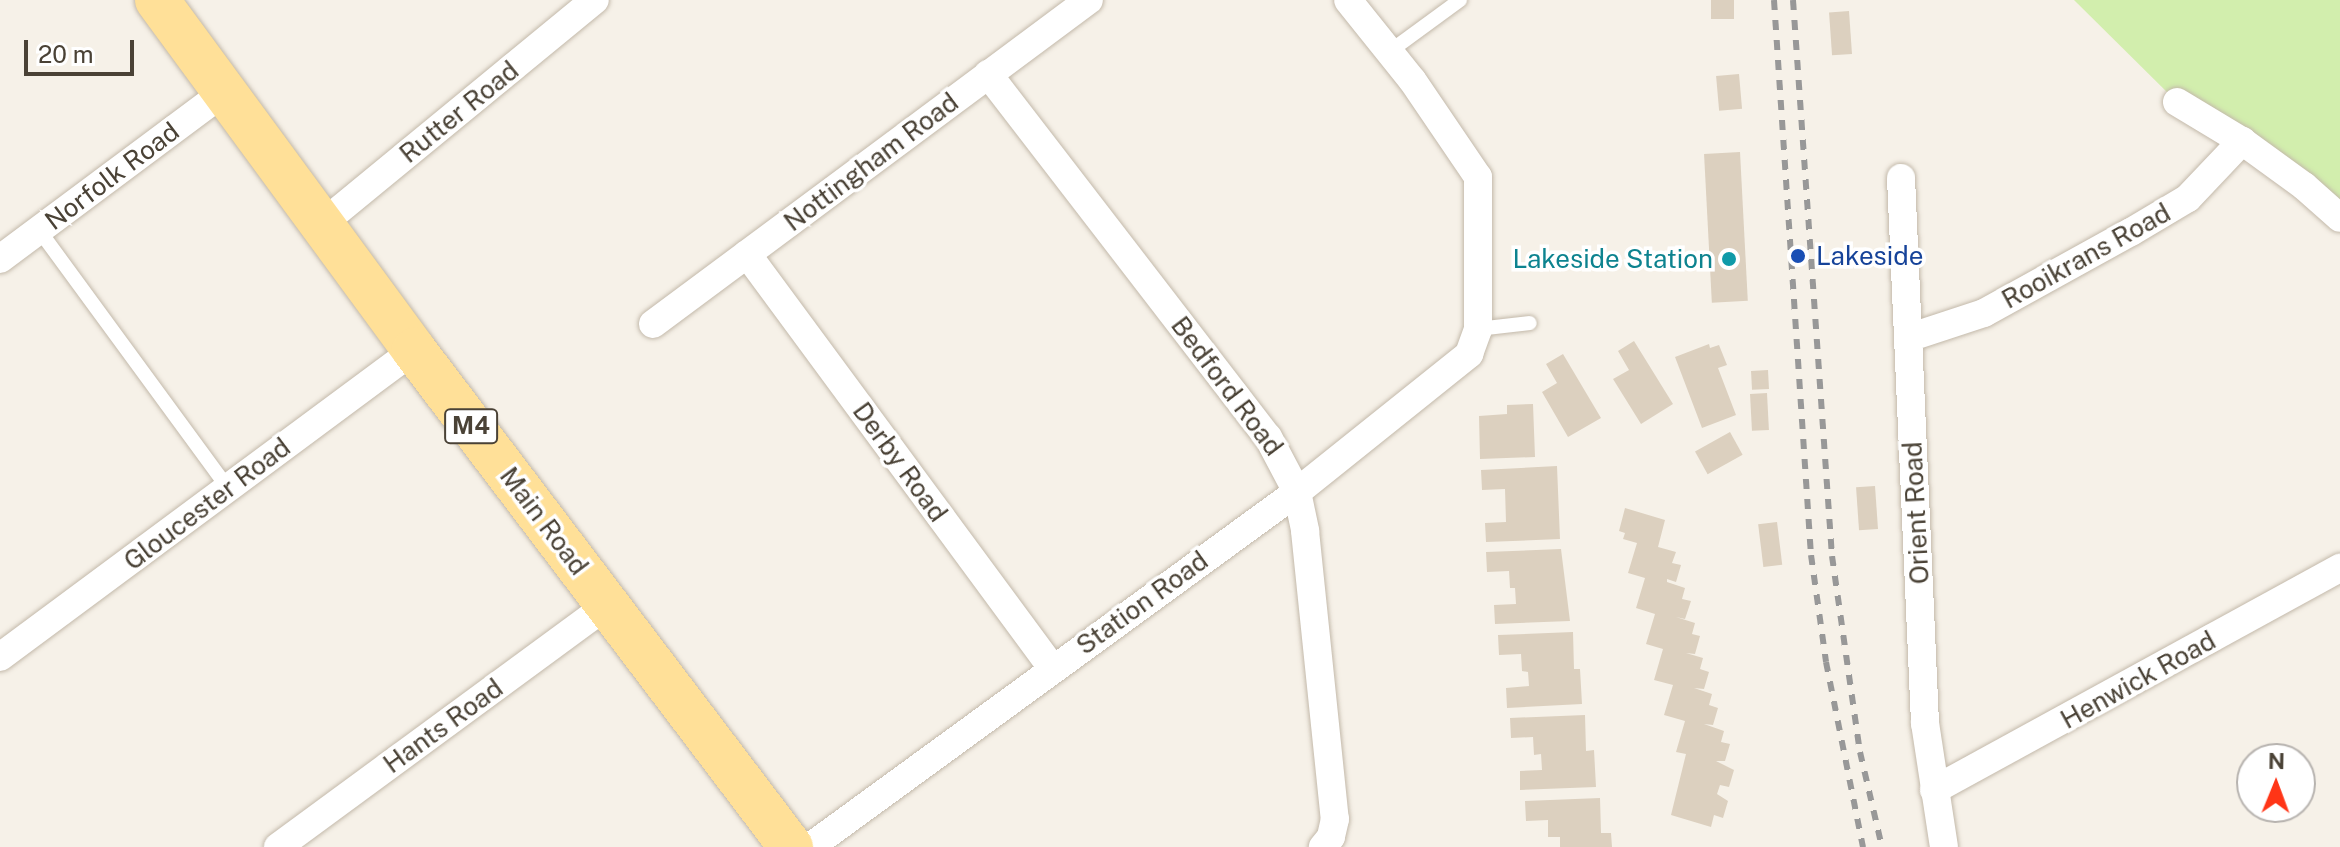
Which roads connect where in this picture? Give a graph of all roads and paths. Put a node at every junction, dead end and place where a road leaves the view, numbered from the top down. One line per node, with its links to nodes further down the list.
1 (157, 0): 8 (main road, Main Road / M4)
2 (595, 0): 13 (street, Rutter Road)
3 (1089, 0): 7 (street, Nottingham Road)
4 (1348, 0): 6 (street)
5 (1460, 0): 6 (lane)
6 (1389, 52): 20 (street)
7 (988, 74): 15 (street, Nottingham Road); 23 (street, Bedford Road)
8 (224, 92): 13 (main road, Main Road / M4); 14 (street, Norfolk Road)
9 (2177, 102): 10 (street)
10 (2242, 141): 12 (street); 19 (street, Rooikrans Road)
11 (1901, 178): 19 (street, Orient Road)
12 (2340, 218)
13 (322, 224): 21 (main road, Main Road / M4)
14 (39, 230): 16 (street, Norfolk Road); 22 (lane)
15 (747, 254): 18 (street, Nottingham Road); 27 (street, Derby Road)
16 (0, 259)
17 (1530, 323): 20 (lane)
18 (653, 324)
19 (1908, 338): 28 (street, Orient Road)
20 (1473, 341): 23 (street, Station Road)
21 (414, 350): 22 (street, Gloucester Road); 25 (main road, Main Road / M4)
22 (228, 488): 26 (street, Gloucester Road)
23 (1297, 492): 27 (street, Station Road); 32 (street, Bedford Road)
24 (2340, 568): 28 (street, Henwick Road)
25 (608, 605): 29 (street, Hants Road); 30 (main road, Main Road / M4)
26 (0, 657)
27 (1053, 669): 31 (street, Station Road)
28 (1934, 790): 33 (street, Orient Road)
29 (278, 847)
30 (791, 847)
31 (810, 847)
32 (1323, 847)
33 (1944, 847)

